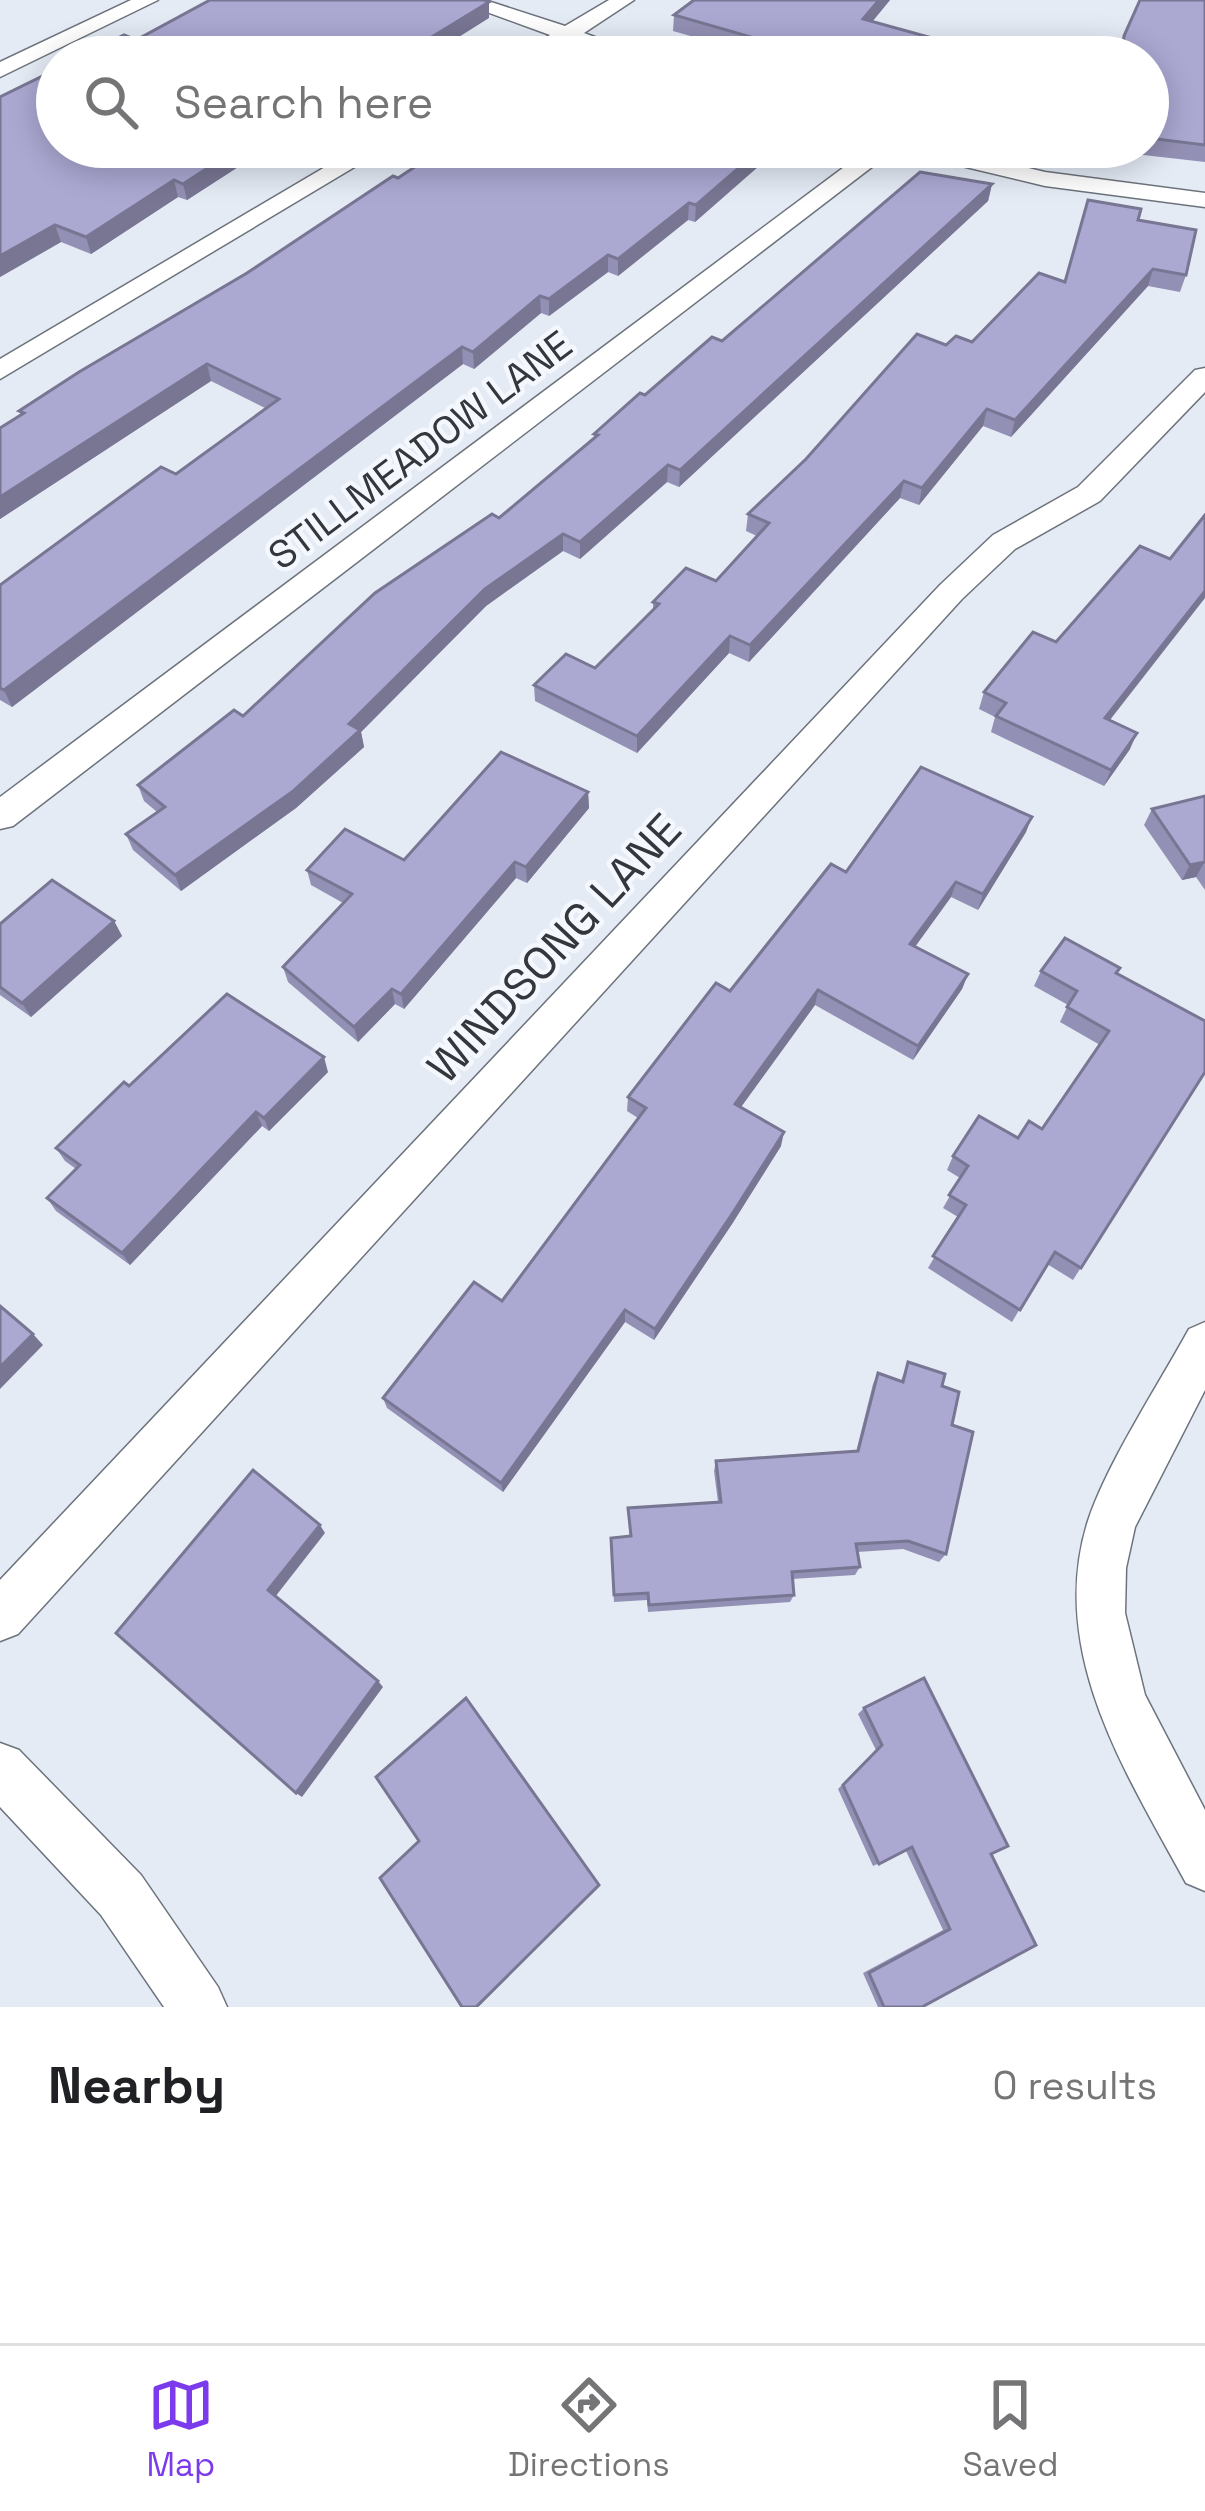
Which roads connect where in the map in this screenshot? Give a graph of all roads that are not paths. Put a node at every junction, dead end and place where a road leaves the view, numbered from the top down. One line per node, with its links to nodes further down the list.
1 (148, 0): 5 (street)
2 (464, 0): 4 (street)
3 (624, 0): 4 (street)
4 (566, 34): 6 (street); 7 (street)
5 (72, 36)
6 (563, 36)
7 (572, 36)
8 (36, 53): 9 (street)
9 (0, 70)
10 (341, 168): 14 (street)
11 (858, 168): 16 (street, STILLMEADOW LANE)
12 (1001, 168): 13 (street)
13 (1205, 200)
14 (0, 371)
15 (1205, 376): 18 (street, WINDSONG LANE)
16 (0, 816)
17 (1205, 1344): 20 (street)
18 (0, 1616)
19 (0, 1768): 21 (street)
20 (1205, 1864)
21 (198, 2007)

